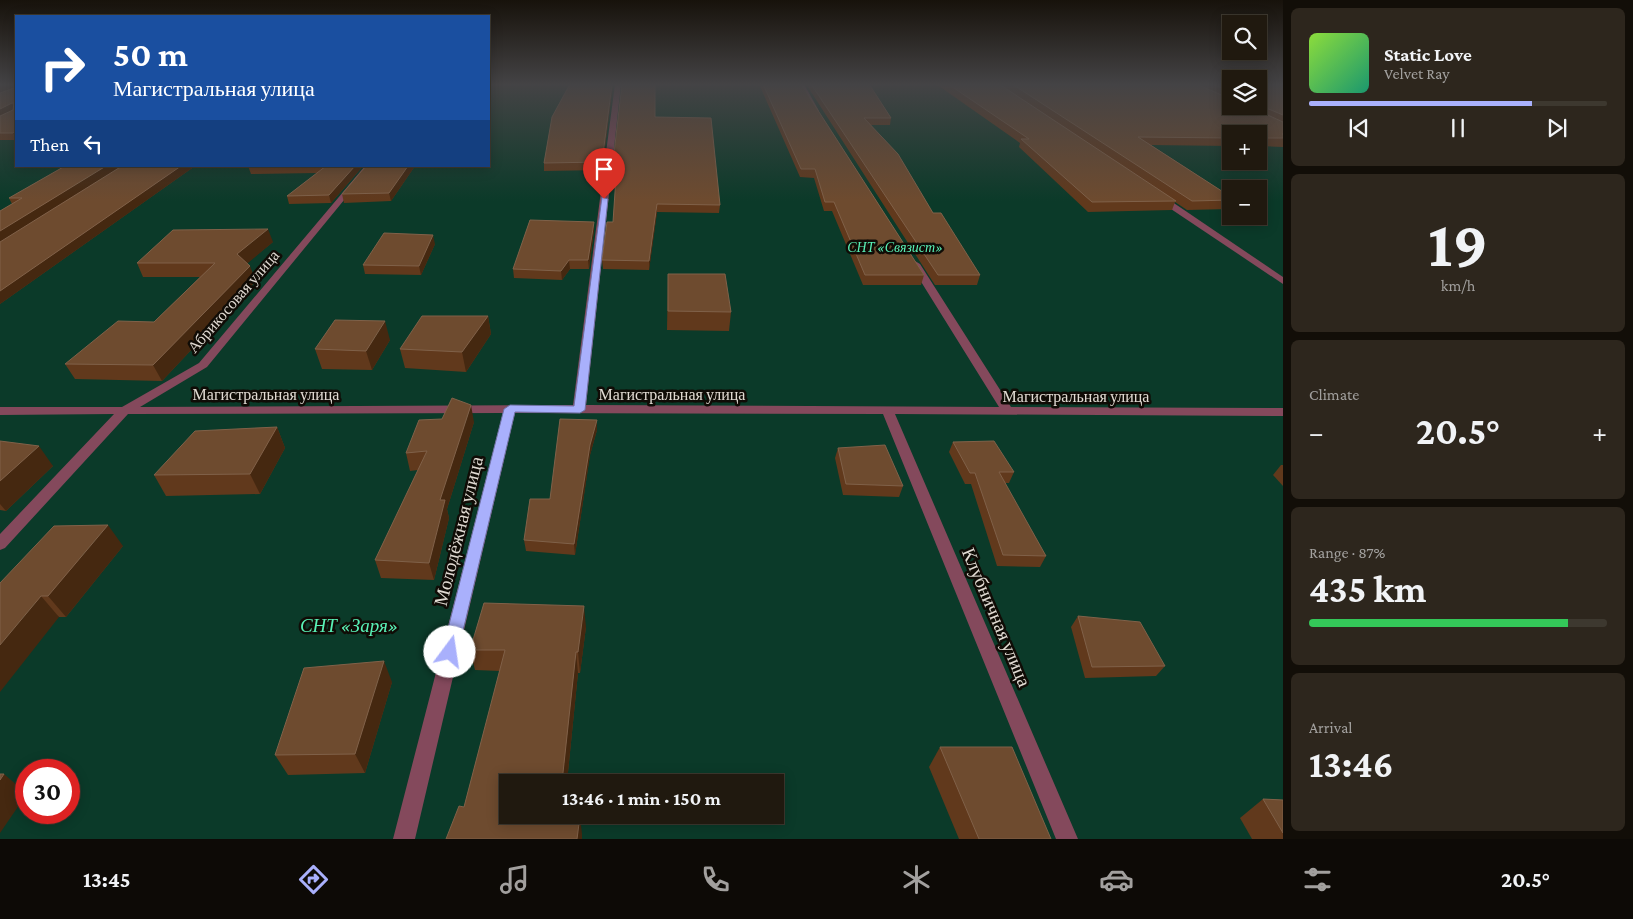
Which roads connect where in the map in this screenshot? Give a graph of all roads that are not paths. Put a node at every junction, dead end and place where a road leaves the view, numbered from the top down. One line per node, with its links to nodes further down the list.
1 (613, 123): 7 (street)
2 (368, 167): 9 (street, Абрикосовая улица)
3 (1154, 194): 5 (street)
4 (907, 252): 11 (street)
5 (1283, 281)
6 (510, 409): 7 (street, Магистральная улица); 9 (street, Магистральная улица); 14 (street, Молодёжная улица)
7 (580, 410): 10 (street, Магистральная улица)
8 (0, 411): 9 (street, Магистральная улица)
9 (124, 411): 13 (street, Абрикосовая улица)
10 (888, 412): 11 (street, Магистральная улица); 15 (street, Клубничная улица)
11 (1008, 412): 12 (street, Магистральная улица)
12 (1281, 415)
13 (0, 544)
14 (404, 839)
15 (1067, 839)

